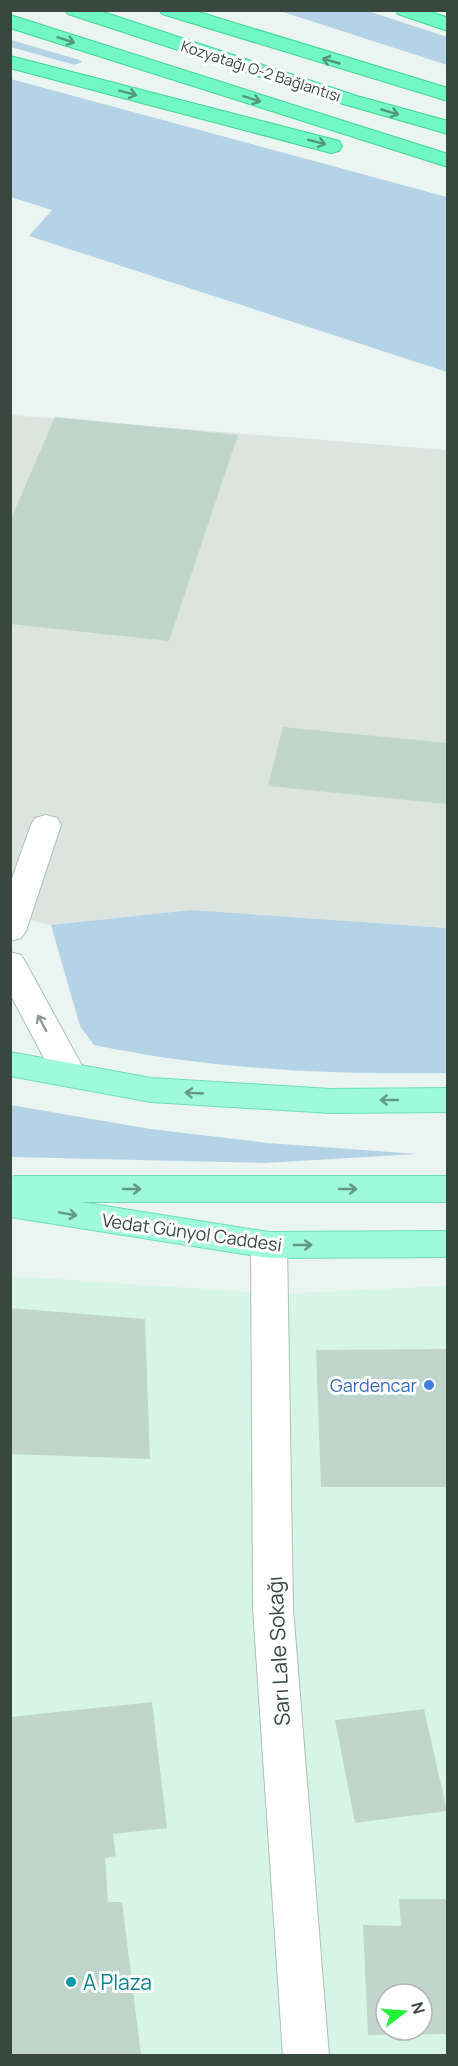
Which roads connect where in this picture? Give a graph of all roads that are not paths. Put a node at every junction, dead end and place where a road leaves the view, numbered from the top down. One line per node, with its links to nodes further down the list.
1 (75, 10): 10 (highway, Kozyatağı O-2 Bağlantısı, one-way to 10)
2 (169, 10): 9 (highway, Kozyatağı O-2 Bağlantısı, one-way to 2)
3 (405, 10): 6 (highway)
4 (251, 14): 8 (highway)
5 (10, 21): 11 (highway, one-way to 11)
6 (447, 25)
7 (10, 62): 12 (highway, one-way to 12)
8 (447, 80)
9 (447, 95)
10 (447, 128)
11 (447, 161)
12 (447, 176)
13 (46, 825): 14 (street)
14 (10, 932)
15 (10, 963): 17 (street, one-way to 15)
16 (10, 1064): 17 (main road)
17 (70, 1075): 18 (main road, one-way to 17)
18 (447, 1100)
19 (10, 1189): 20 (main road, one-way to 20)
20 (447, 1189)
21 (10, 1204): 23 (main road, Vedat Günyol Caddesi, one-way to 23)
22 (447, 1244): 23 (main road, Vedat Günyol Caddesi, one-way to 22)
23 (269, 1245): 24 (street, Sarı Lale Sokağı)
24 (306, 2055)

